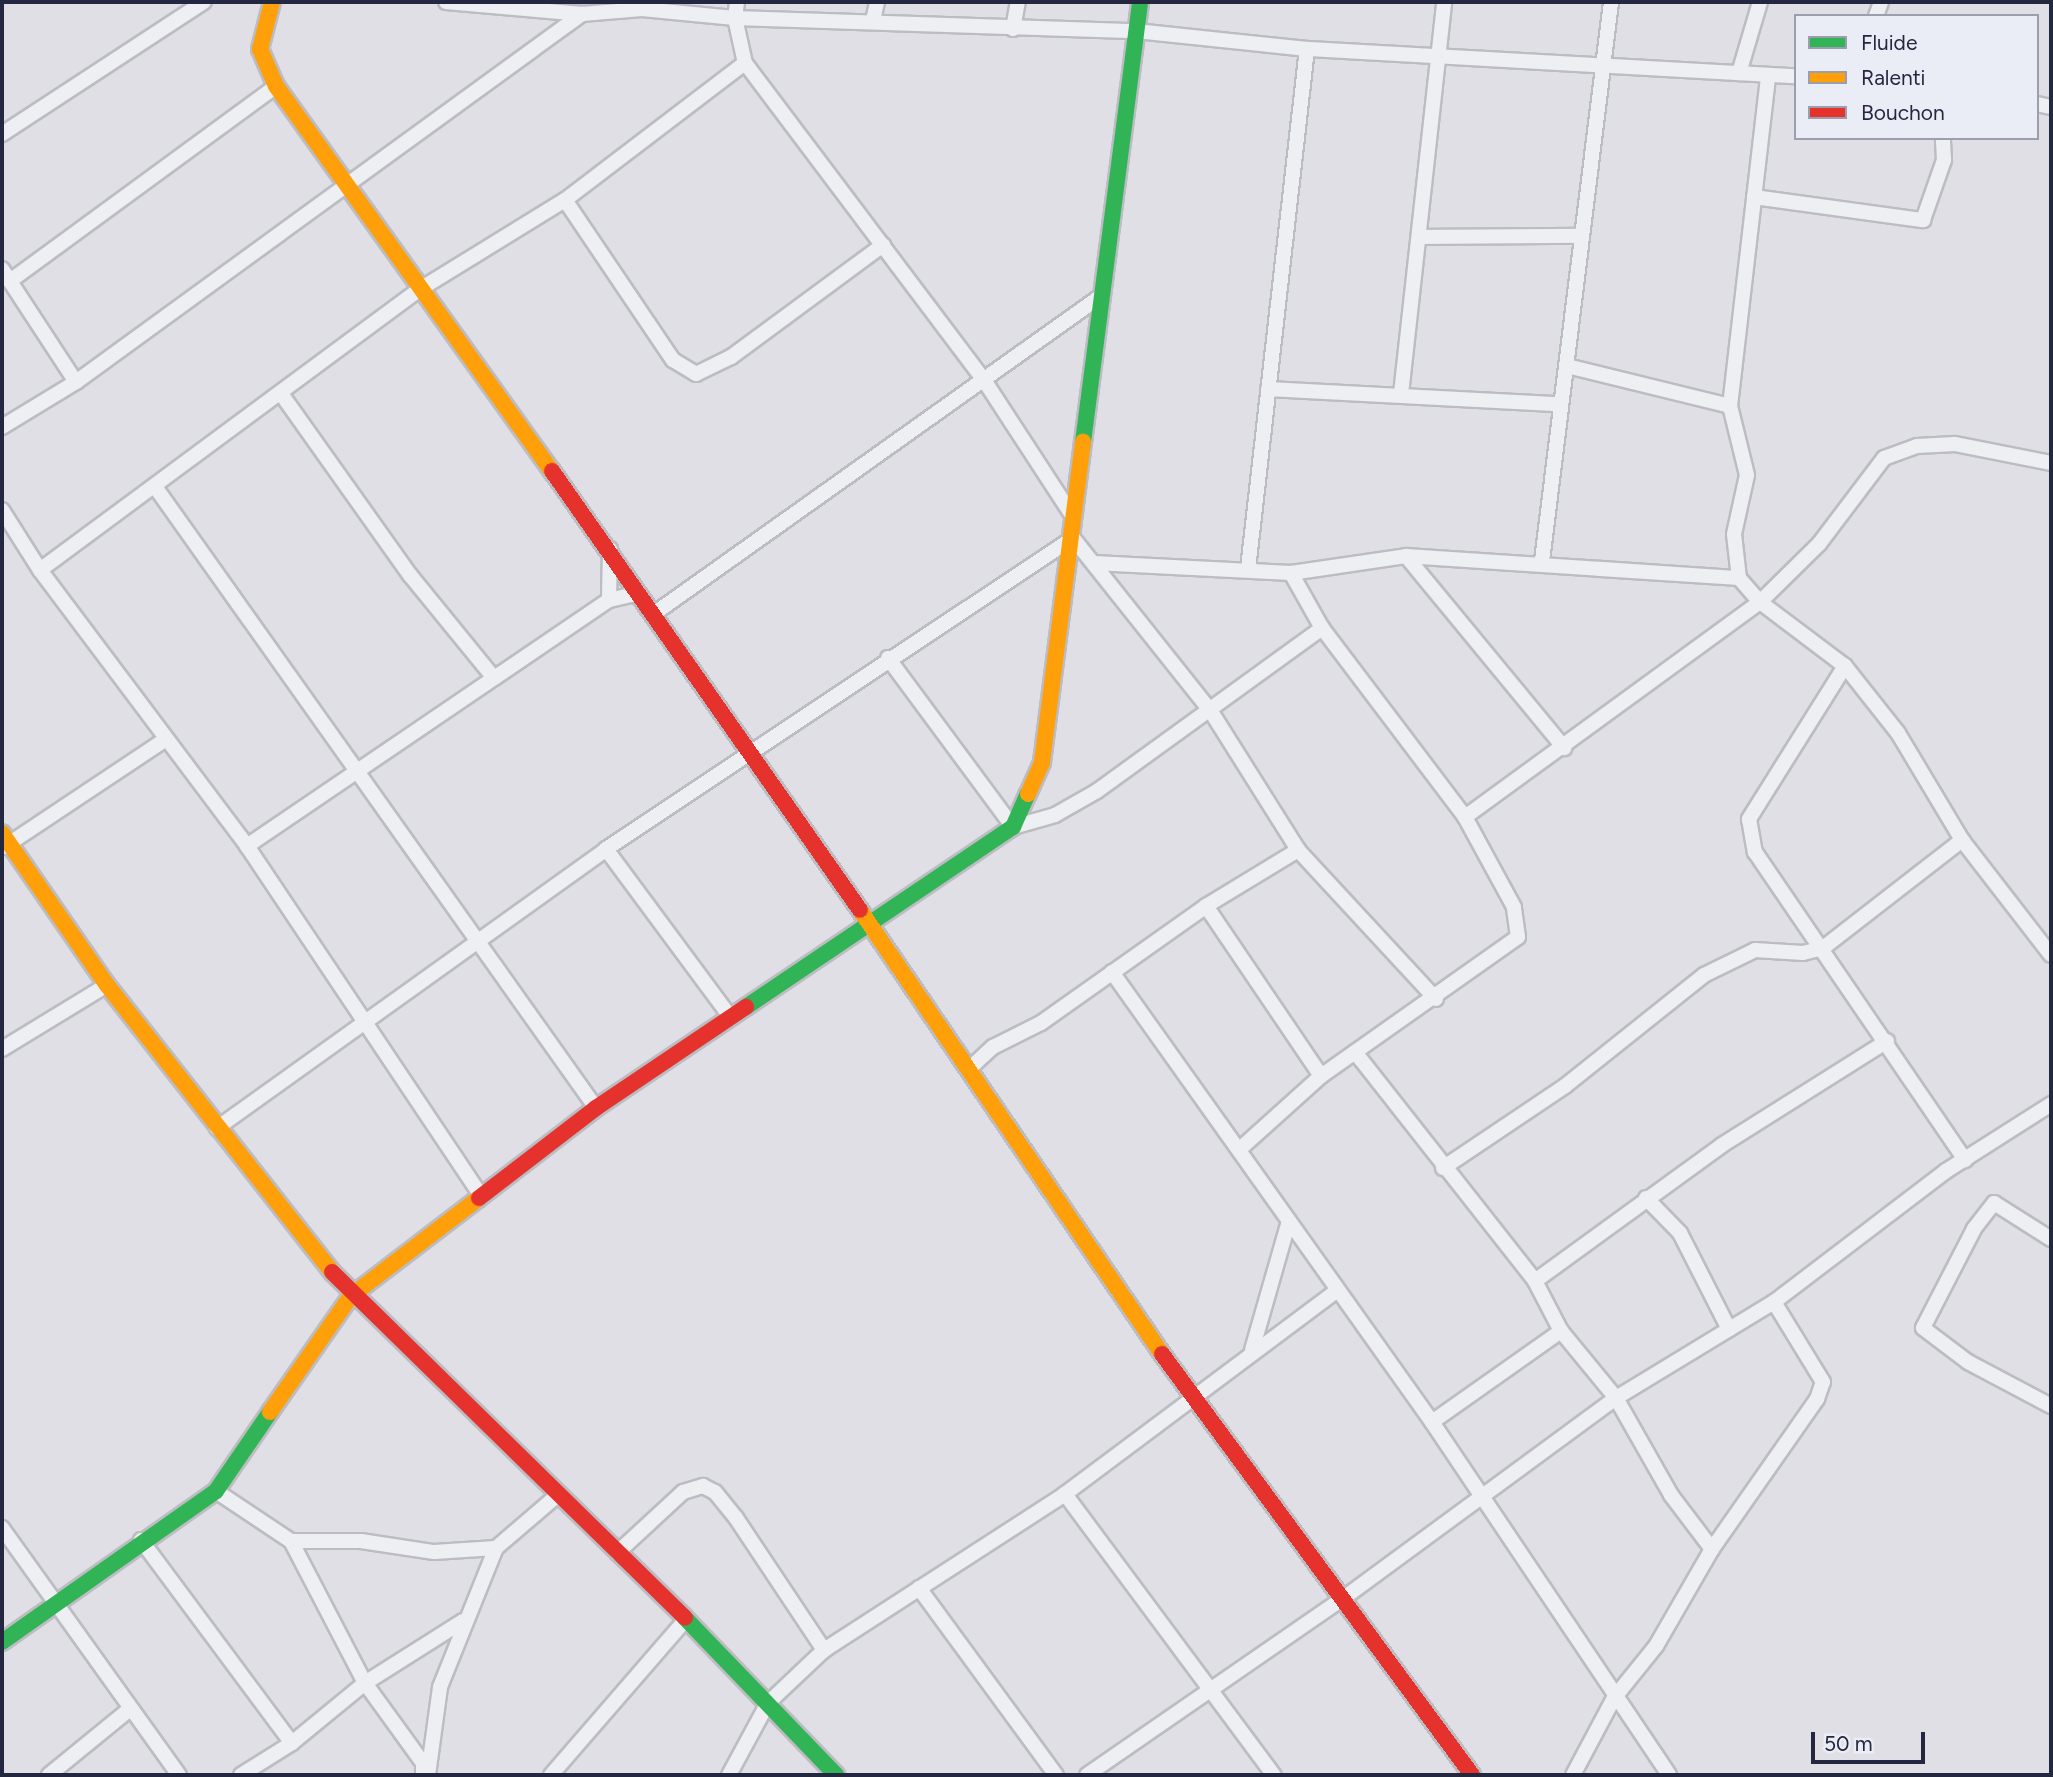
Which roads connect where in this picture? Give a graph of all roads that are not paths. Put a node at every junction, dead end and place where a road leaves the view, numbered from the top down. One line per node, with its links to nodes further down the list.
1 (204, 2): 25 (street)
2 (272, 2): 24 (street)
3 (446, 2): 12 (street)
4 (737, 2): 13 (street)
5 (877, 2): 14 (street)
6 (1018, 2): 15 (street)
7 (1140, 2): 16 (street)
8 (1444, 2): 18 (street)
9 (1611, 2): 19 (street)
10 (1760, 2): 21 (street)
11 (642, 6): 12 (street); 13 (street)
12 (582, 14): 27 (street)
13 (735, 18): 14 (street); 20 (street)
14 (873, 21): 15 (street)
15 (1013, 29): 16 (street)
16 (1136, 31): 17 (street); 35 (street)
17 (1307, 50): 18 (street); 39 (street)
18 (1436, 55): 19 (street); 31 (street)
19 (1602, 62): 21 (street); 30 (street)
20 (745, 63): 29 (street); 32 (street)
21 (1739, 73): 22 (street)
22 (1768, 76): 23 (street); 28 (street)
23 (1794, 76)
24 (276, 86): 27 (street); 33 (street)
25 (2, 134)
26 (1942, 140): 28 (street)
27 (347, 182): 34 (street); 38 (street)
28 (1754, 197): 43 (street)
29 (565, 200): 32 (street); 34 (street)
30 (1580, 236): 31 (street); 36 (street)
31 (1419, 237): 40 (street)
32 (883, 245): 37 (street)
33 (6, 275): 38 (street)
34 (417, 291): 41 (street); 50 (street)
35 (1101, 296): 37 (street); 48 (street)
36 (1567, 366): 42 (street); 43 (street)
37 (982, 377): 48 (street); 61 (street)
38 (76, 382): 44 (street)
39 (1268, 389): 40 (street); 55 (street)
40 (1401, 394): 42 (street)
41 (282, 395): 46 (street); 65 (street)
42 (1559, 404): 52 (street)
43 (1730, 406): 57 (street)
44 (2, 427)
45 (2051, 463): 60 (street)
46 (156, 488): 54 (street); 70 (street)
47 (2, 510): 54 (street)
48 (1075, 520): 49 (street)
49 (1073, 538): 53 (street); 63 (street); 72 (street)
50 (610, 549): 58 (street); 59 (street)
51 (1406, 556): 52 (street); 56 (street); 68 (street)
52 (1542, 561): 57 (street)
53 (1094, 564): 55 (street); 66 (street)
54 (40, 569): 67 (street)
55 (1248, 569): 56 (street)
56 (1291, 573): 62 (street)
57 (1739, 578): 60 (street)
58 (636, 594): 59 (street); 61 (street)
59 (609, 600): 65 (street)
60 (1760, 602): 64 (street); 68 (street)
61 (655, 613): 69 (street)
62 (1322, 628): 66 (street); 71 (street)
63 (888, 658): 69 (street); 72 (street)
64 (1845, 666): 73 (street); 81 (street)
65 (494, 678): 70 (street)
66 (1210, 710): 72 (street); 77 (street)
67 (166, 739): 74 (street); 75 (street)
68 (1564, 748): 71 (street)
69 (752, 751): 76 (street); 79 (street)
70 (358, 769): 75 (street); 80 (street)
71 (1465, 817): 85 (street)
72 (1013, 827): 79 (street)
73 (1962, 840): 81 (street); 82 (street)
74 (4, 841): 84 (street)
75 (247, 846): 87 (street)
76 (606, 849): 80 (street); 86 (street)
77 (1298, 850): 78 (street); 85 (street)
78 (1206, 906): 83 (street); 92 (street)
79 (870, 928): 86 (street); 91 (street)
80 (480, 940): 87 (street); 94 (street)
81 (1823, 948): 88 (street); 98 (street)
82 (2051, 955)
83 (1112, 972): 91 (street); 96 (street)
84 (107, 985): 89 (street); 95 (street)
85 (1436, 999): 90 (street)
86 (731, 1018): 94 (street)
87 (365, 1020): 95 (street); 99 (street)
88 (1888, 1041): 97 (street); 100 (street)
89 (2, 1049)
90 (1355, 1052): 92 (street); 98 (street)
91 (968, 1070): 110 (street)
92 (1321, 1076): 96 (street)
93 (2051, 1104): 97 (street)
94 (596, 1108): 99 (street)
95 (217, 1128): 105 (street)
96 (1241, 1148): 101 (street)
97 (1965, 1160): 106 (street)
98 (1443, 1168): 103 (street)
99 (479, 1193): 105 (street)
100 (1646, 1198): 103 (street); 107 (street)
101 (1289, 1221): 104 (street); 109 (street)
102 (2051, 1239): 112 (street)
103 (1535, 1281): 108 (street)
104 (1336, 1291): 109 (street); 113 (street)
105 (351, 1296): 114 (street); 115 (street)
106 (1774, 1301): 107 (street); 122 (street)
107 (1729, 1329): 111 (street)
108 (1562, 1331): 111 (street); 113 (street)
109 (1252, 1350): 110 (street)
110 (1191, 1396): 116 (street); 125 (street)
111 (1615, 1398): 117 (street); 122 (street)
112 (2051, 1406)
113 (1432, 1422): 117 (street)
114 (216, 1491): 119 (street); 120 (street)
115 (559, 1494): 121 (street); 123 (street)
116 (1065, 1494): 124 (street); 132 (street)
117 (1479, 1497): 125 (street); 133 (street)
118 (2, 1528): 126 (street)
119 (141, 1540): 126 (street); 136 (street)
120 (290, 1541): 121 (street); 131 (street)
121 (496, 1548): 128 (street)
122 (1712, 1549): 133 (street)
123 (617, 1553): 127 (street); 130 (street)
124 (919, 1588): 130 (street); 144 (street)
125 (1341, 1600): 132 (street); 147 (street)
126 (56, 1604): 129 (street); 135 (street)
127 (686, 1619): 134 (street); 141 (street)
128 (463, 1621): 131 (street); 140 (street)
129 (2, 1642)
130 (824, 1650): 134 (street)
131 (365, 1684): 136 (street); 140 (street)
132 (1208, 1693): 145 (street); 146 (street)
133 (1614, 1698): 148 (street); 149 (street)
134 (768, 1703): 142 (street); 143 (street)
135 (130, 1709): 137 (street); 138 (street)
136 (292, 1743): 139 (street)
137 (50, 1775)
138 (179, 1775)
139 (241, 1775)
140 (426, 1775)
141 (551, 1775)
142 (729, 1775)
143 (836, 1775)
144 (1056, 1775)
145 (1087, 1775)
146 (1273, 1775)
147 (1472, 1775)
148 (1573, 1775)
149 (1669, 1775)

